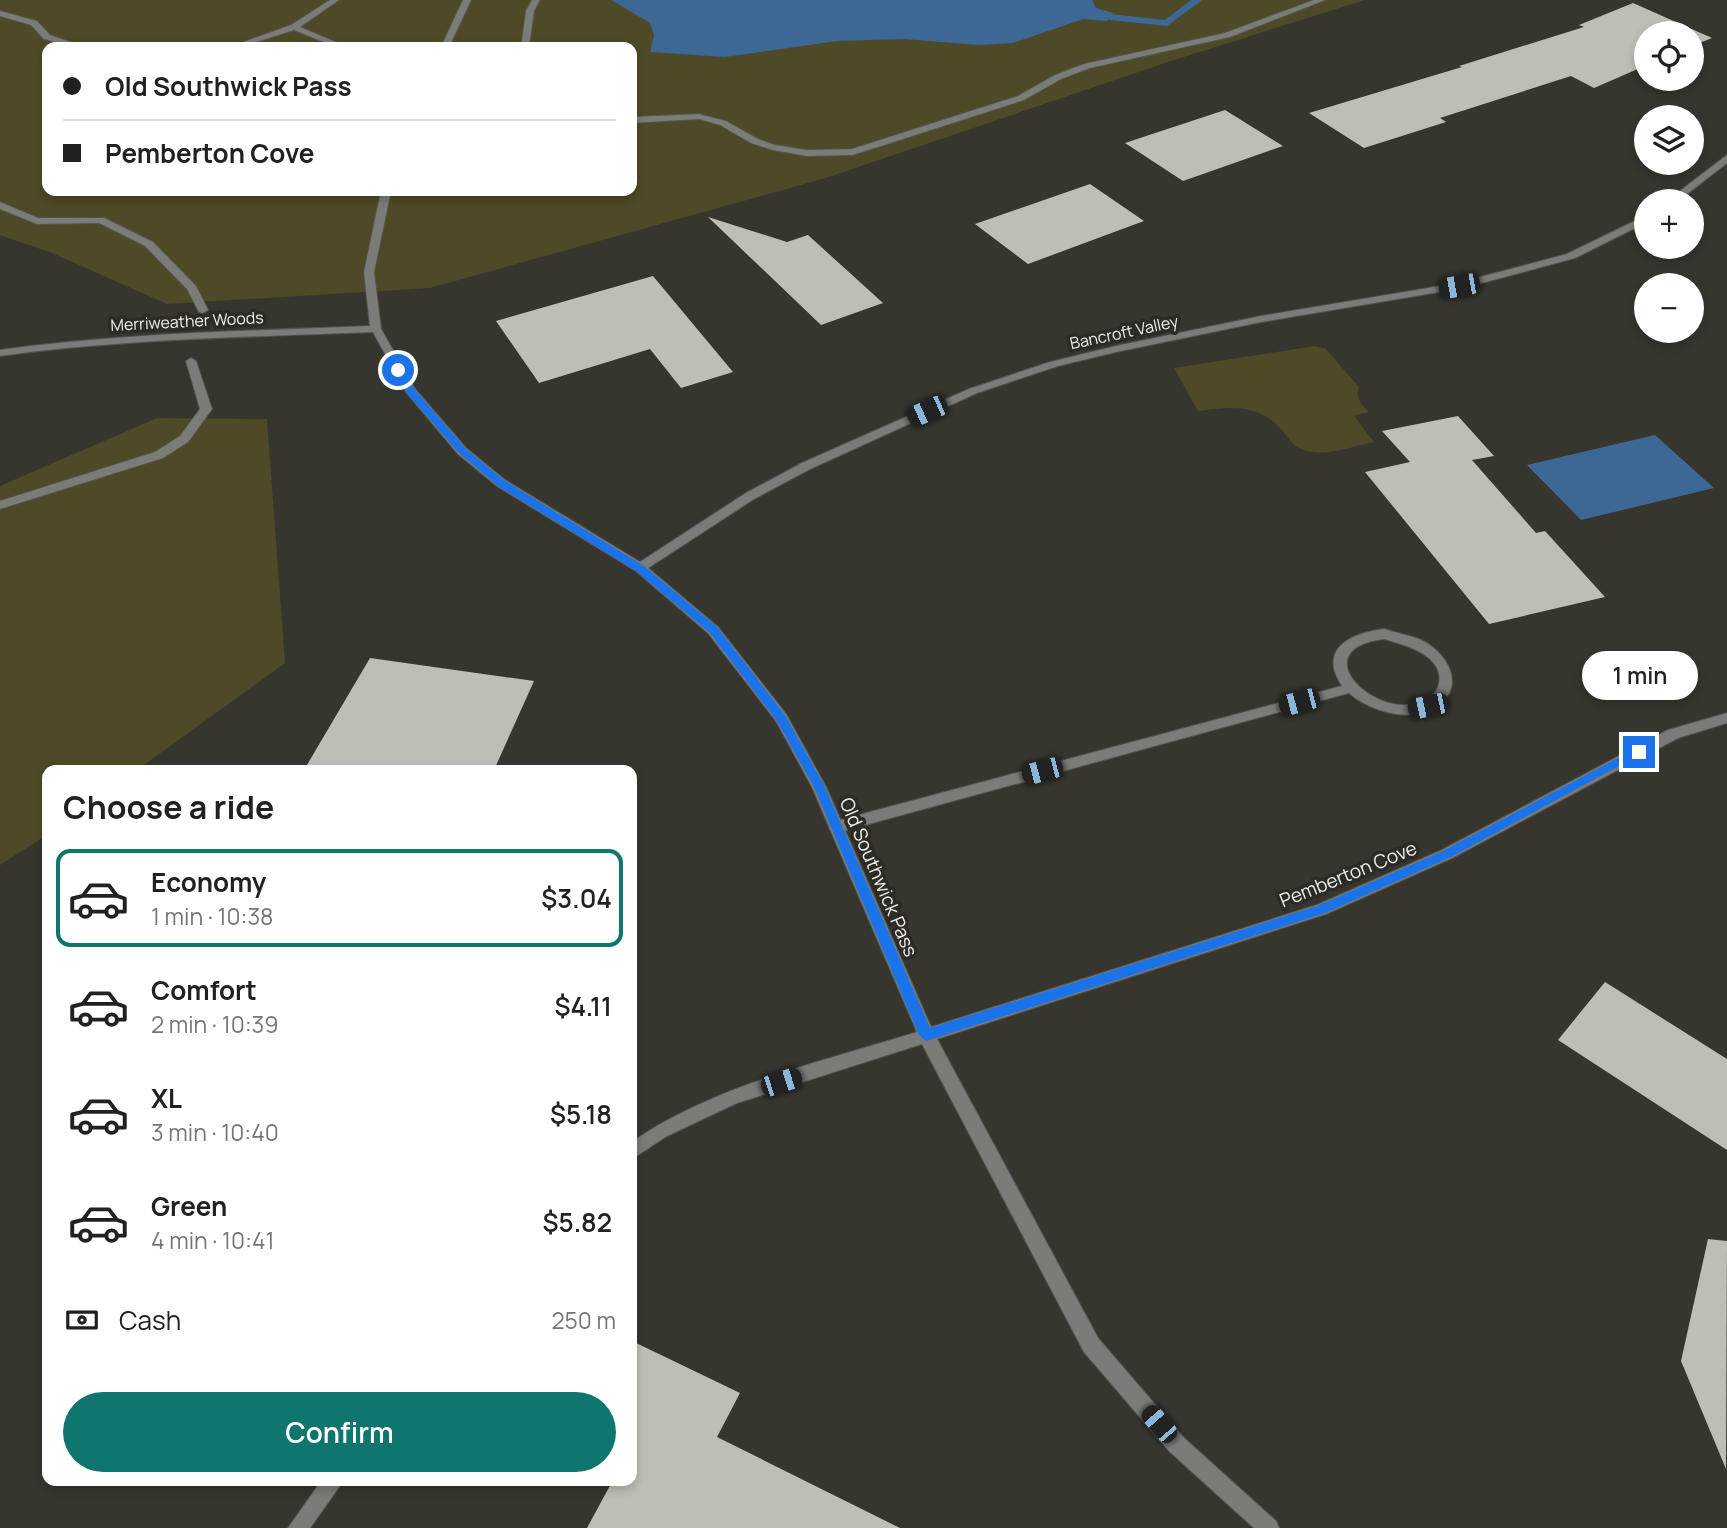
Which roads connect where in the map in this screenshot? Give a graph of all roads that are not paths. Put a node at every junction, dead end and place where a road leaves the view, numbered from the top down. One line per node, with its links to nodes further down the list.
1 (335, 0): 6 (street)
2 (467, 0): 10 (street)
3 (536, 0): 11 (street)
4 (1321, 0): 12 (street)
5 (0, 13): 7 (street)
6 (293, 27): 8 (street); 9 (street)
7 (64, 42)
8 (248, 42)
9 (330, 42)
10 (447, 42)
11 (526, 42)
12 (637, 120)
13 (1727, 158): 14 (street)
14 (1687, 189)
15 (385, 196): 19 (street, Old Southwick Pass)
16 (0, 205): 18 (street)
17 (1634, 224): 23 (street, Bancroft Valley)
18 (203, 310)
19 (376, 329): 20 (street, Merriweather Woods); 23 (street, Old Southwick Pass)
20 (0, 353)
21 (191, 361): 22 (street)
22 (0, 505)
23 (640, 568): 26 (street, Old Southwick Pass)
24 (1351, 688): 24 (street); 26 (street)
25 (1727, 718): 27 (street, Pemberton Cove)
26 (836, 827): 27 (street, Old Southwick Pass)
27 (926, 1035): 28 (street, Pemberton Cove); 31 (street, Old Southwick Pass)
28 (637, 1148)
29 (330, 1486): 30 (street)
30 (298, 1528)
31 (1269, 1528)

